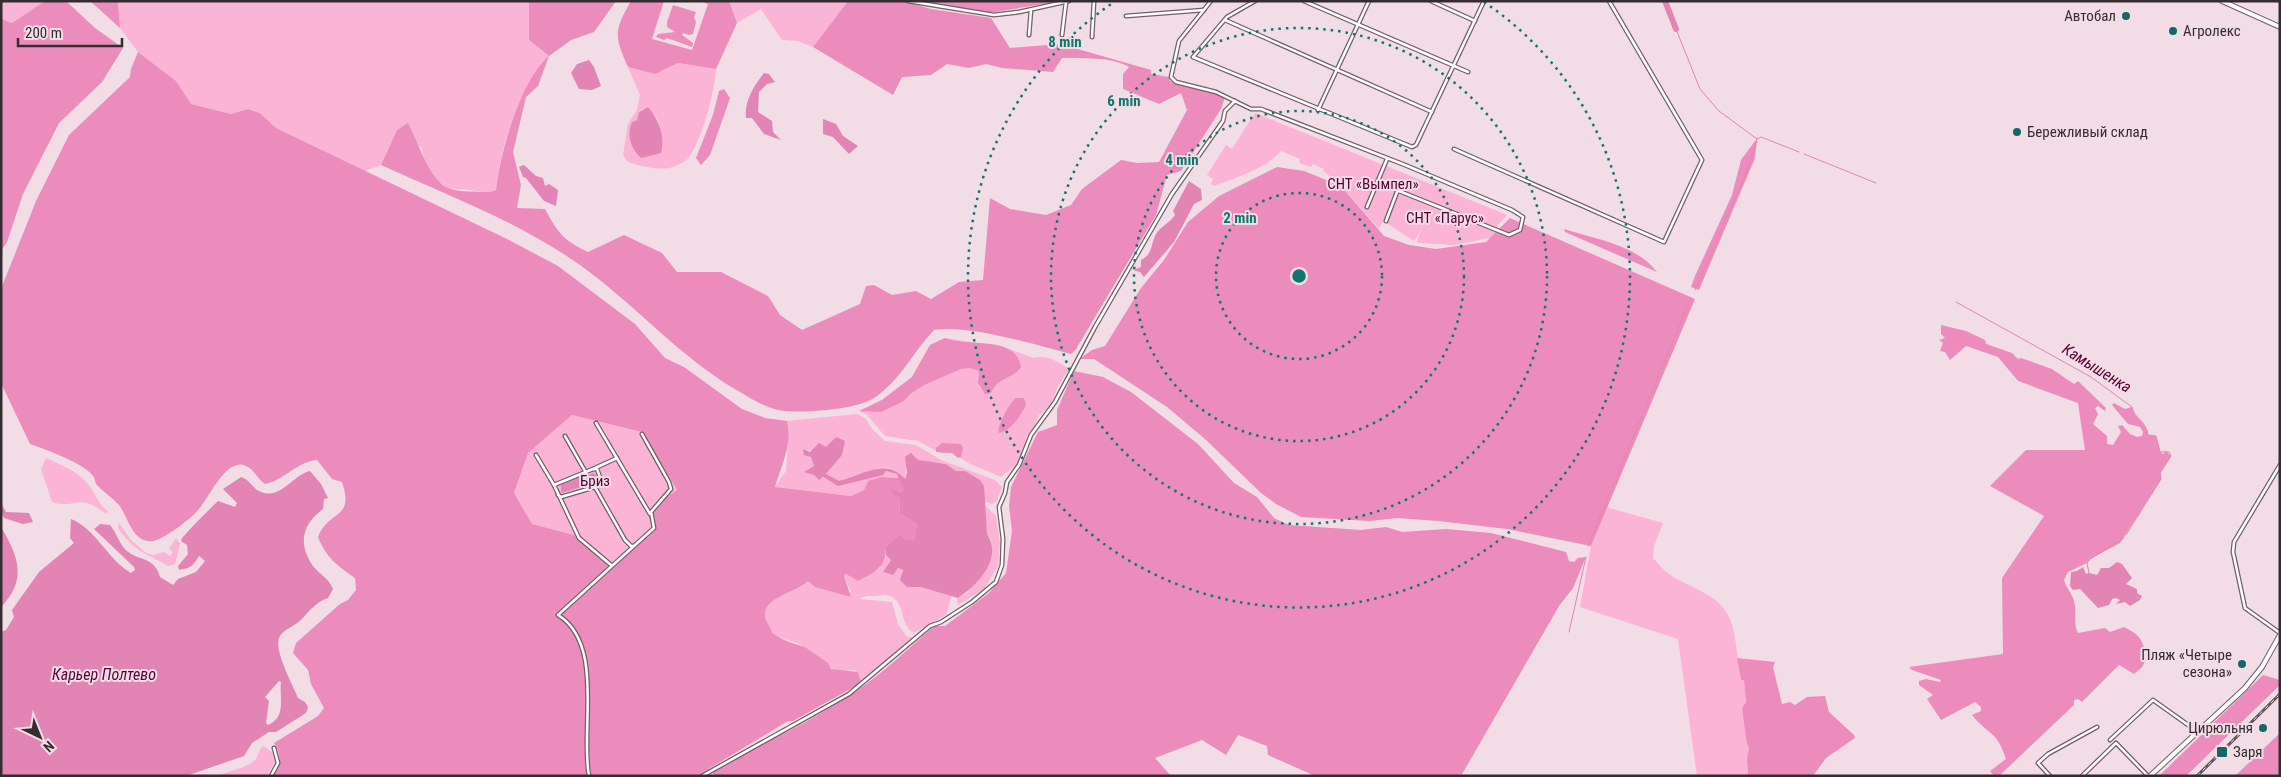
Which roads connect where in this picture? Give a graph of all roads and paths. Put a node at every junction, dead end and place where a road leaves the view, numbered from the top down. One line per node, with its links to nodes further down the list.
1 (908, 1): 12 (street)
2 (1067, 1): 12 (street); 20 (street)
3 (1094, 1): 21 (street)
4 (1211, 1): 13 (street)
5 (1255, 1): 15 (street)
6 (1304, 1): 17 (street)
7 (1369, 1): 17 (street)
8 (1431, 1): 16 (street)
9 (1484, 1): 16 (street)
10 (1609, 1): 28 (street)
11 (2222, 1): 18 (main road)
12 (1031, 10): 19 (street)
13 (1204, 10): 14 (street); 25 (street)
14 (1126, 16)
15 (1224, 19): 23 (street); 26 (street)
16 (1475, 21): 22 (street)
17 (1358, 25): 22 (street); 23 (street)
18 (2280, 27)
19 (1029, 35)
20 (1062, 35)
21 (1092, 38)
22 (1454, 66): 24 (street); 27 (street)
23 (1337, 70): 26 (street); 27 (street)
24 (1468, 72)
25 (1235, 102): 29 (street); 53 (street)
26 (1318, 110): 27 (street)
27 (1432, 112)
28 (1454, 149)
29 (1387, 159): 30 (street); 31 (street)
30 (1367, 207)
31 (1386, 221)
32 (596, 423): 36 (street)
33 (642, 434): 43 (street)
34 (565, 436): 39 (street)
35 (536, 456): 40 (street)
36 (617, 458): 38 (street); 43 (street)
37 (2280, 465): 46 (street)
38 (593, 469): 39 (street); 41 (street)
39 (585, 471): 40 (street)
40 (554, 485): 42 (street)
41 (595, 487): 42 (street); 44 (street)
42 (558, 496): 45 (street)
43 (651, 515): 44 (street)
44 (634, 546): 45 (street)
45 (611, 565): 52 (street)
46 (2280, 634): 48 (main road)
47 (2097, 727): 54 (street)
48 (2198, 732): 49 (street); 56 (main road)
49 (2110, 740)
50 (274, 748): 51 (street)
51 (271, 776)
52 (589, 776)
53 (702, 776)
54 (2050, 776)
55 (2082, 776): 56 (street)
56 (2149, 776)

